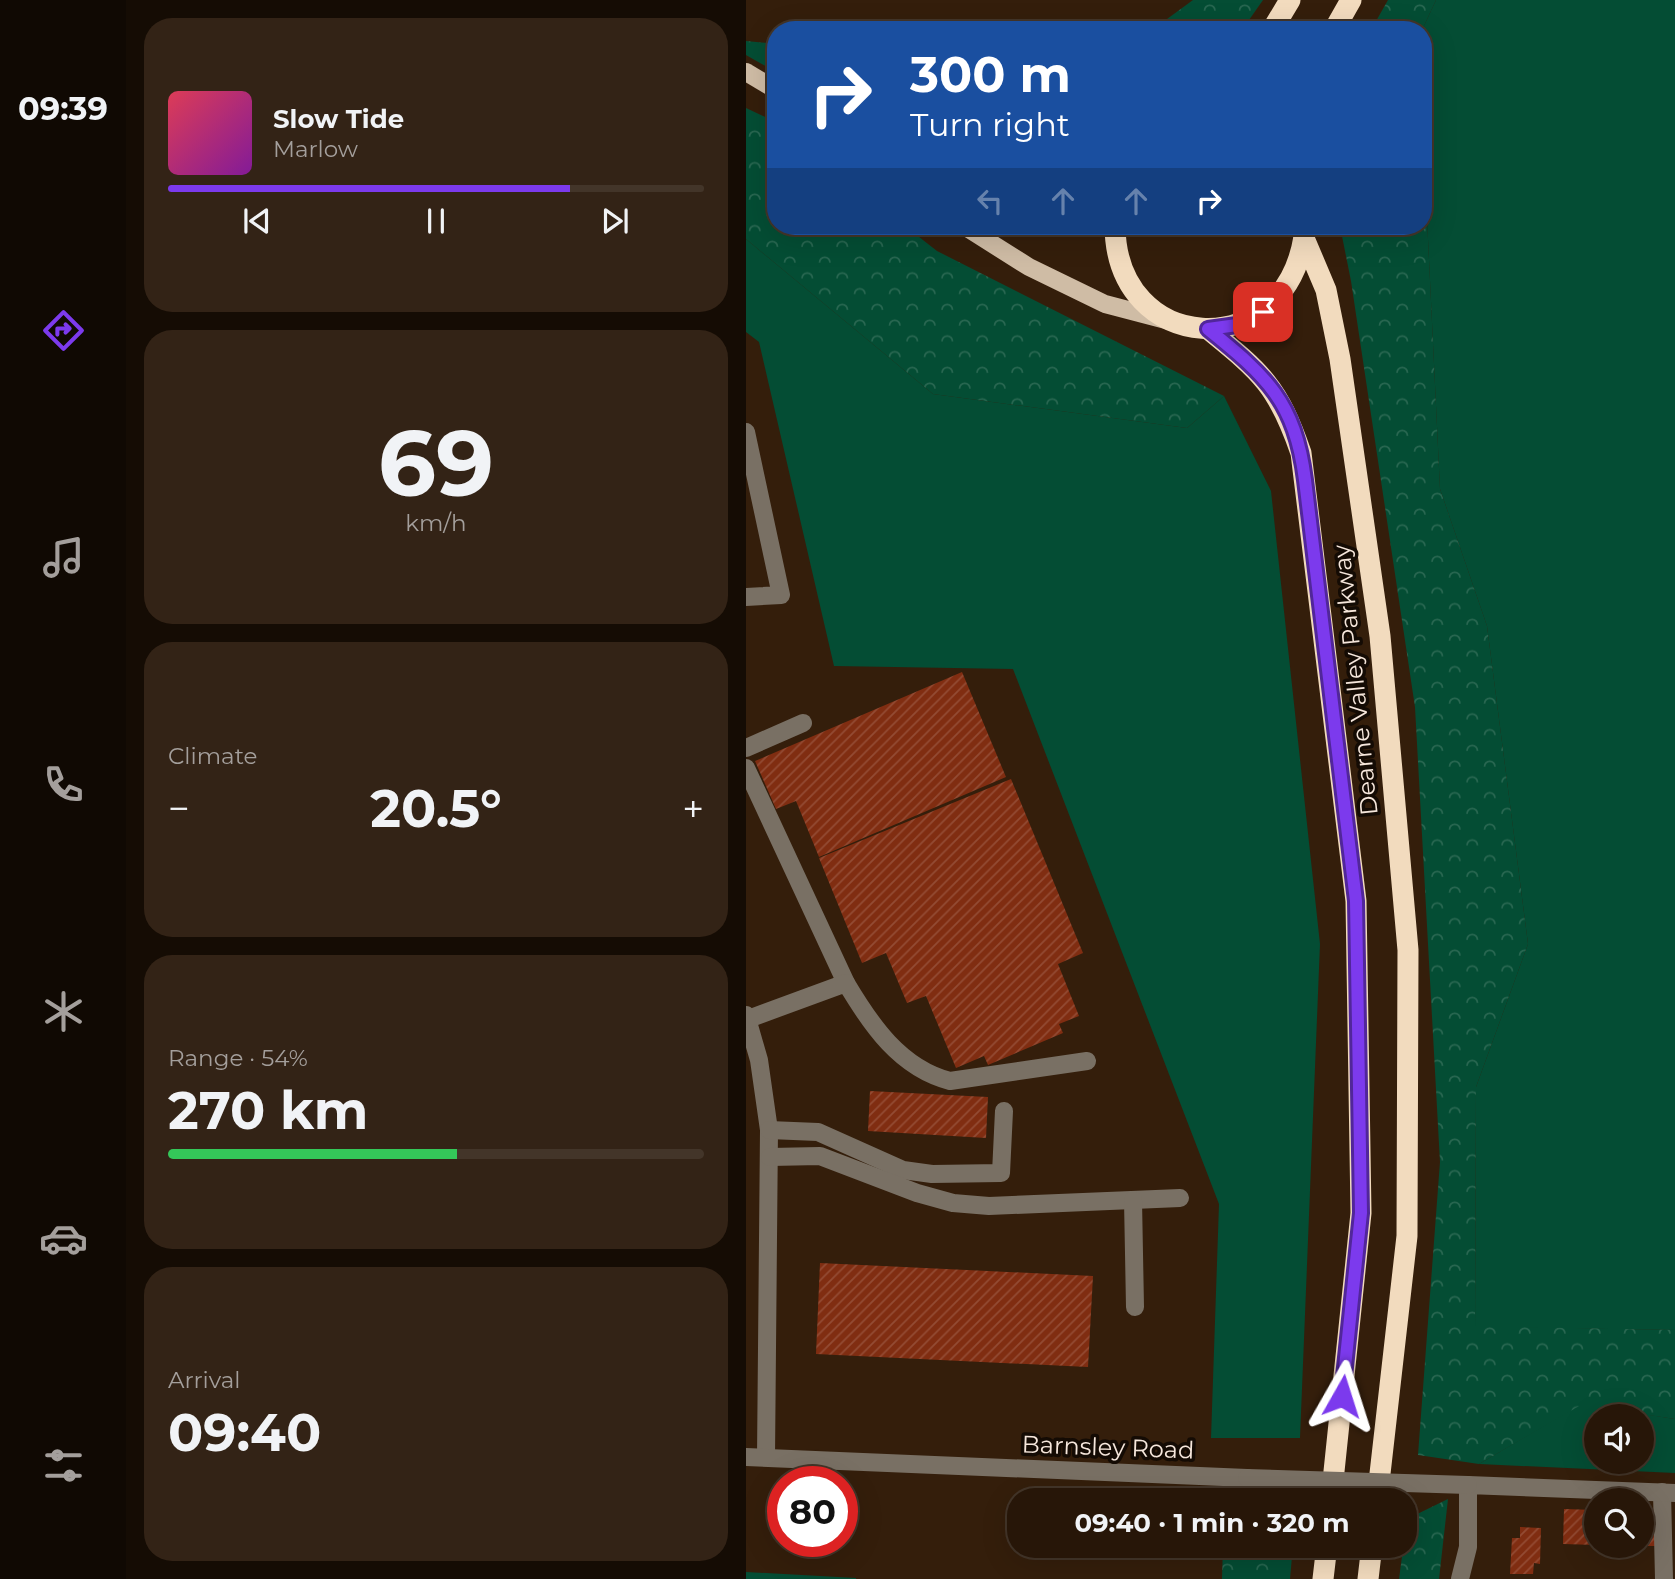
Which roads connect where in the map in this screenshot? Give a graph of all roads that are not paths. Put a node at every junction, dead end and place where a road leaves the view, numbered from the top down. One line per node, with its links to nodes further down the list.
1 (1290, 0): 3 (highway)
2 (1352, 0): 4 (highway)
3 (1277, 21)
4 (1339, 21)
5 (746, 72): 6 (main road)
6 (767, 85)
7 (978, 235): 11 (main road)
8 (1115, 235): 11 (highway)
9 (1303, 235): 12 (highway)
10 (1304, 235): 32 (highway, Dearne Valley Parkway)
11 (1176, 323): 12 (highway)
12 (1208, 329): 31 (highway, Dearne Valley Parkway)
13 (746, 432): 14 (street)
14 (746, 597)
15 (803, 723): 16 (street)
16 (746, 748)
17 (746, 768): 18 (street)
18 (846, 983): 19 (street); 21 (street)
19 (747, 1017): 20 (street)
20 (753, 1061): 23 (street)
21 (1087, 1061)
22 (1004, 1111): 23 (street)
23 (769, 1130): 24 (street)
24 (770, 1157): 26 (street); 29 (street)
25 (1180, 1198): 26 (street)
26 (1133, 1200): 27 (street)
27 (1134, 1307)
28 (746, 1457): 29 (street, Barnsley Road)
29 (766, 1457): 30 (street, Barnsley Road, bridge)
30 (1468, 1485): 33 (street, Barnsley Road); 38 (street)
31 (1332, 1488)
32 (1378, 1488)
33 (1669, 1493): 39 (street)
34 (1325, 1558): 36 (highway)
35 (1370, 1558): 37 (highway)
36 (1323, 1579)
37 (1368, 1579)
38 (1460, 1579)
39 (1664, 1579)

